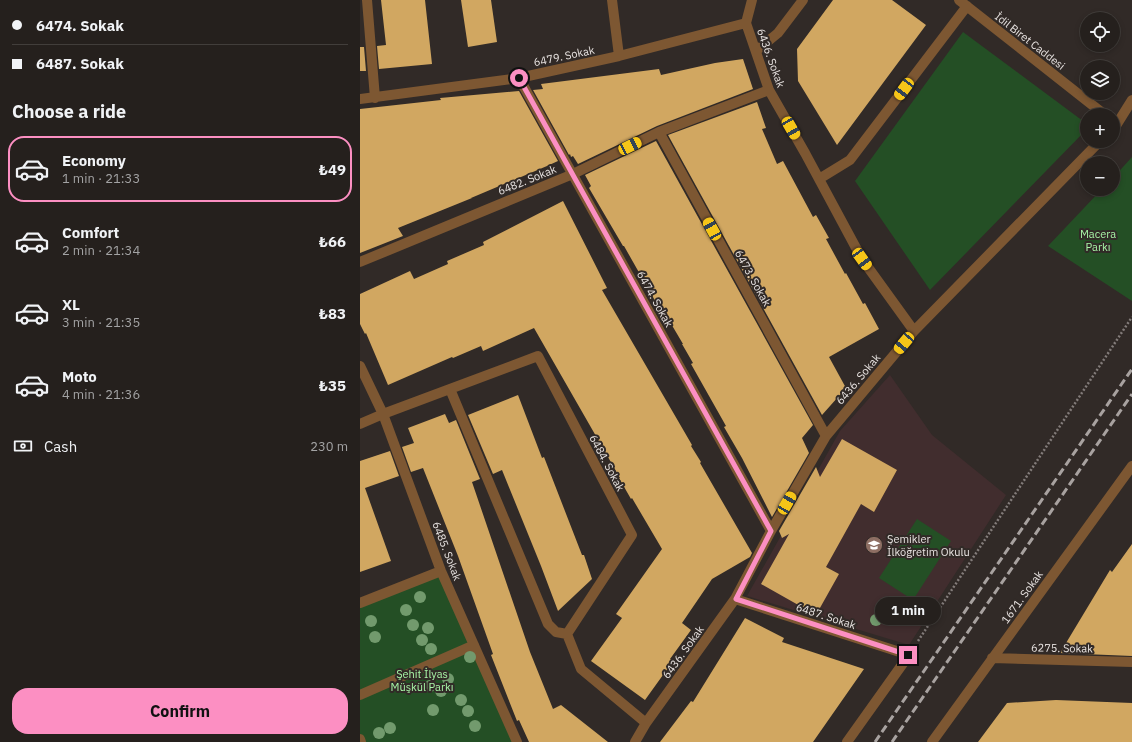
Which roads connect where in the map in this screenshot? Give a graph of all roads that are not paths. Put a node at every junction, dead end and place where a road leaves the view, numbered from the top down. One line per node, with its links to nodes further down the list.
1 (367, 0): 11 (street)
2 (612, 0): 8 (street)
3 (752, 0): 6 (street, 6436. Sokak)
4 (803, 0): 7 (street)
5 (963, 3): 14 (street, İdil Biret Caddesi); 19 (street)
6 (746, 23): 7 (street, 6436. Sokak); 8 (street, 6479. Sokak)
7 (756, 50): 10 (street, 6436. Sokak)
8 (619, 56): 9 (street, 6479. Sokak)
9 (519, 78): 11 (street, 6479. Sokak); 18 (street, 6474. Sokak)
10 (769, 90): 16 (street, 6482. Sokak); 19 (street, 6436. Sokak)
11 (375, 98): 12 (street, 6479. Sokak)
12 (360, 99)
13 (1132, 100): 15 (street)
14 (1096, 108)
15 (1120, 117)
16 (659, 132): 18 (street, 6482. Sokak); 26 (street, 6473. Sokak)
17 (1093, 148): 21 (street)
18 (573, 174): 20 (street, 6482. Sokak); 28 (street, 6474. Sokak)
19 (819, 179): 21 (street, 6436. Sokak)
20 (360, 262)
21 (914, 331): 26 (street, 6436. Sokak)
22 (360, 366): 24 (street, 6485. Sokak)
23 (450, 389): 24 (street, 6484. Sokak); 32 (street); 32 (street, 6484. Sokak)
24 (383, 414): 25 (street, 6484. Sokak); 29 (street, 6485. Sokak)
25 (360, 424)
26 (826, 436): 28 (street, 6436. Sokak)
27 (1132, 466): 34 (street, 1671. Sokak)
28 (771, 531): 30 (street, 6436. Sokak)
29 (441, 571): 31 (street); 33 (street, 6485. Sokak)
30 (736, 599): 37 (street, 6436. Sokak); 40 (street, 6487. Sokak)
31 (360, 603)
32 (567, 634): 37 (street)
33 (474, 644): 36 (street); 38 (street, 6485. Sokak)
34 (992, 658): 35 (street, 6275. Sokak); 41 (street, 1671. Sokak)
35 (1132, 662)
36 (360, 695)
37 (646, 723): 39 (street, 6436. Sokak)
38 (517, 742)
39 (635, 742)
40 (847, 742)
41 (932, 742)

